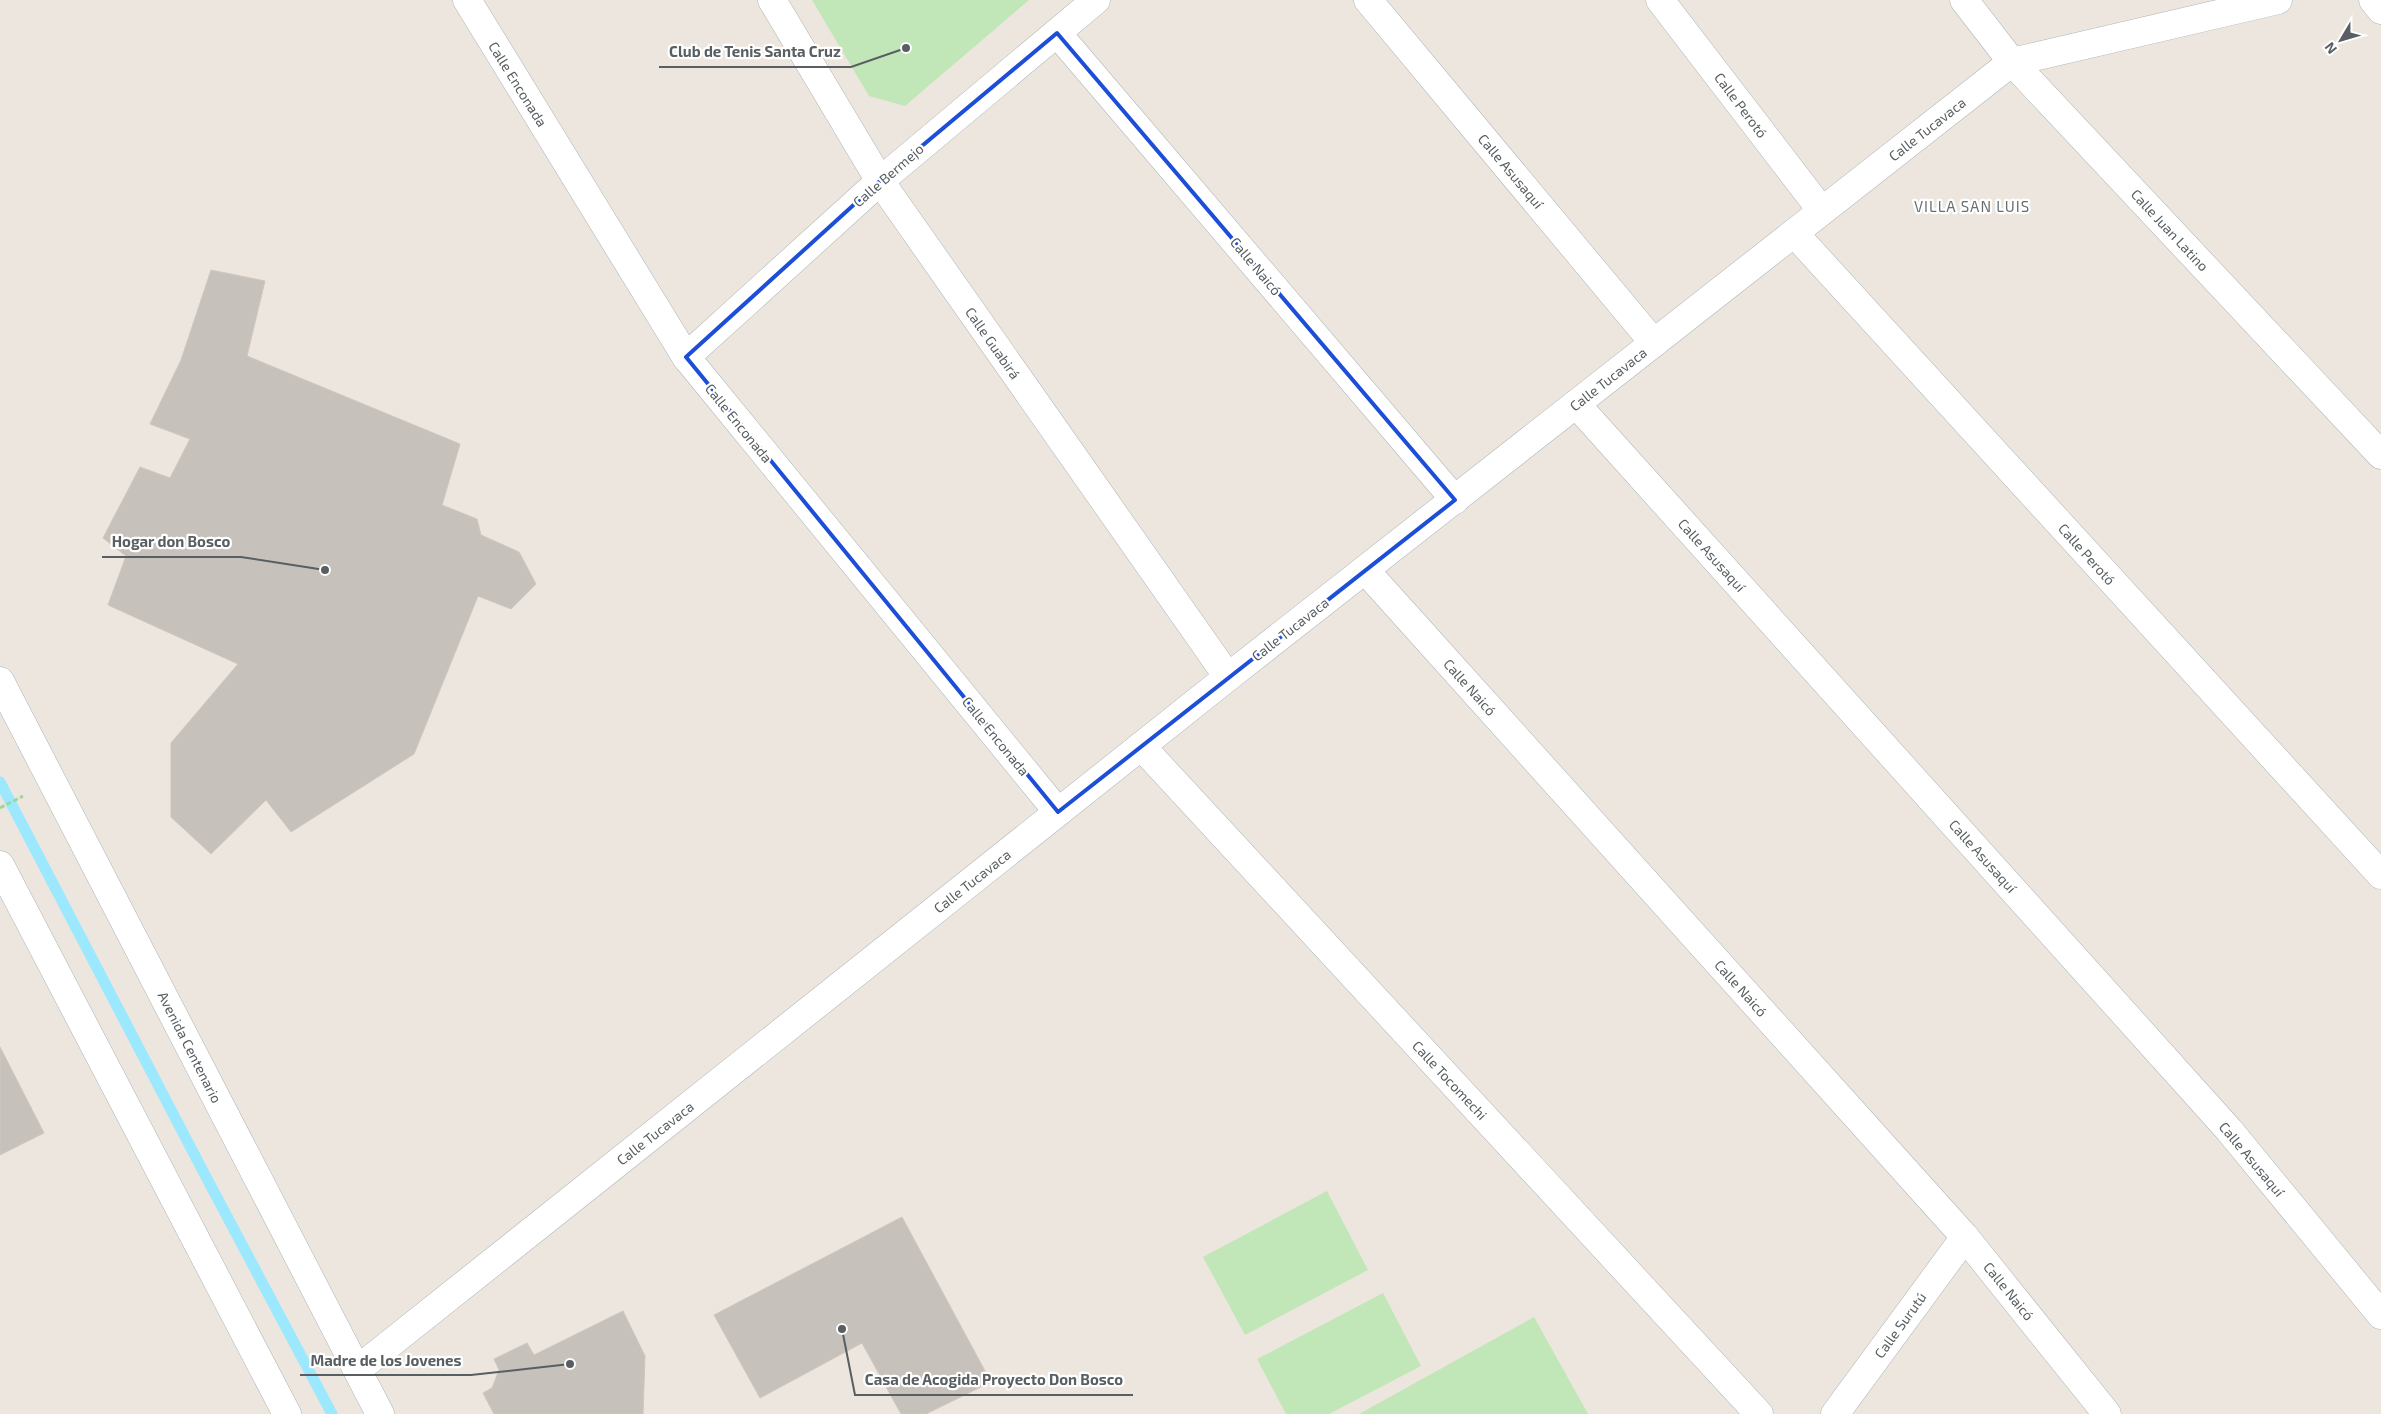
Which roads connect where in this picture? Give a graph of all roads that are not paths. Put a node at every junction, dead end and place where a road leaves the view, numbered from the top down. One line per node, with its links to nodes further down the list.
1 (466, 0): 16 (street, Calle Enconada)
2 (772, 0): 12 (street, Calle Guabirá)
3 (1096, 0): 10 (street, Calle Bermejo)
4 (1368, 0): 15 (street, Calle Asusaquí)
5 (1660, 0): 13 (street, Calle Perotó)
6 (1964, 0): 11 (street, Calle Juan Latino)
7 (2278, 0): 11 (street, Calle Tucavaca)
8 (2373, 0): 9 (street)
9 (2381, 10)
10 (1058, 33): 12 (street, Calle Bermejo); 19 (street, Calle Naicó)
11 (2012, 62): 13 (street, Calle Tucavaca); 18 (street, Calle Juan Latino)
12 (880, 181): 16 (street, Calle Bermejo); 21 (street, Calle Guabirá)
13 (1822, 211): 14 (street, Calle Tucavaca)
14 (1794, 233): 15 (street, Calle Tucavaca); 26 (street, Calle Perotó)
15 (1654, 343): 17 (street, Calle Tucavaca)
16 (686, 357): 24 (street, Calle Enconada)
17 (1576, 404): 19 (street, Calle Tucavaca); 28 (street, Calle Asusaquí)
18 (2381, 455)
19 (1455, 500): 20 (street, Calle Tucavaca)
20 (1364, 570): 21 (street, Calle Tucavaca); 27 (street, Calle Naicó)
21 (1228, 677): 23 (street, Calle Tucavaca)
22 (0, 680): 29 (street, Avenida Centenario)
23 (1142, 746): 24 (street, Calle Tucavaca); 32 (street, Calle Tocomechi)
24 (1058, 812): 29 (street, Calle Tucavaca)
25 (0, 865): 30 (street)
26 (2381, 875)
27 (1965, 1236): 33 (street, Calle Surutú); 34 (street, Calle Naicó)
28 (2381, 1315)
29 (356, 1370): 31 (street, Avenida Centenario)
30 (287, 1414)
31 (380, 1414)
32 (1759, 1414)
33 (1835, 1414)
34 (2107, 1414)

